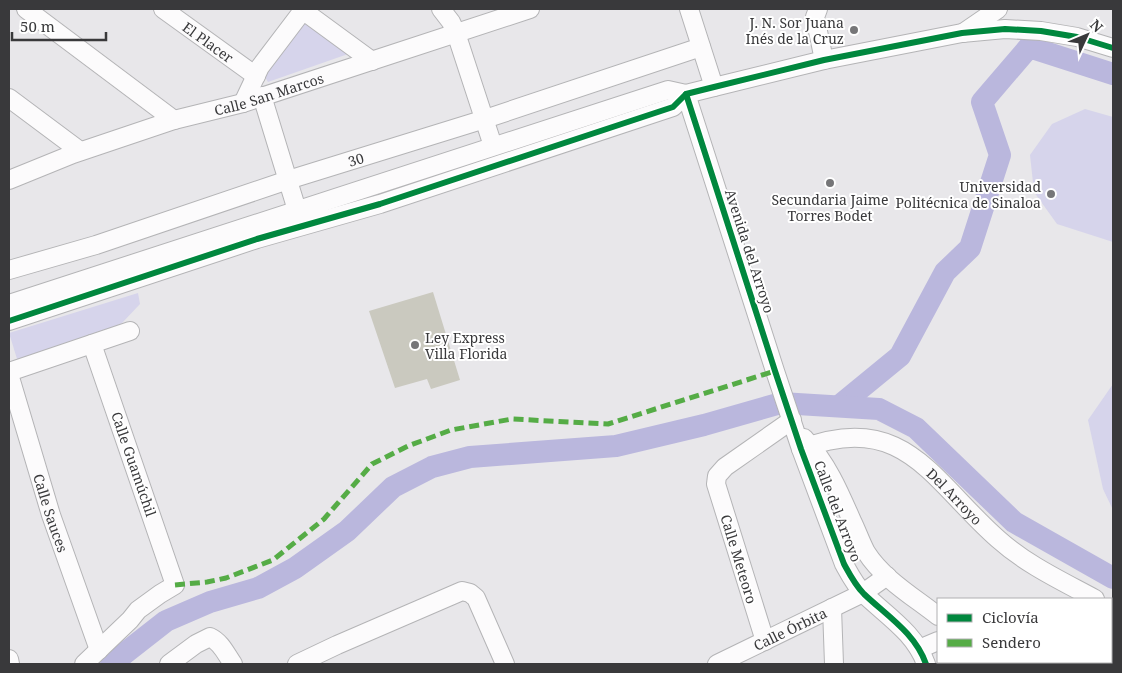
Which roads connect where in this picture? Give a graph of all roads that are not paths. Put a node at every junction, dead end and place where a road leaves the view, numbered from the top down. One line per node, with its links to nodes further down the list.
1 (26, 9): 22 (street)
2 (163, 9): 15 (street, El Placer)
3 (302, 9): 13 (street); 15 (street)
4 (441, 9): 9 (street)
5 (530, 9): 9 (street, Calle San Marcos)
6 (689, 9): 11 (street)
7 (818, 9): 14 (street)
8 (998, 9): 10 (street)
9 (456, 33): 13 (street, Calle San Marcos); 21 (street)
10 (962, 33): 12 (street); 14 (street)
11 (701, 47): 16 (street); 21 (street, 30)
12 (1113, 48)
13 (372, 60): 18 (street, Calle San Marcos)
14 (824, 60): 16 (street)
15 (256, 76): 20 (street)
16 (714, 87): 17 (street)
17 (686, 94): 23 (street); 28 (street); 35 (street, Avenida del Arroyo)
18 (262, 96): 20 (street, Calle San Marcos); 26 (street)
19 (9, 98): 24 (street)
20 (243, 103): 22 (street, Calle San Marcos)
21 (485, 119): 23 (street); 26 (street, 30)
22 (174, 120): 24 (street, Calle San Marcos)
23 (493, 146): 27 (street)
24 (80, 151): 25 (street, Calle San Marcos)
25 (9, 180)
26 (288, 180): 27 (street); 29 (street, 30)
27 (296, 210): 28 (street); 30 (street)
28 (302, 227): 31 (street)
29 (9, 270)
30 (9, 304)
31 (9, 321)
32 (130, 331): 33 (street)
33 (92, 344): 34 (street); 44 (street, Calle Guamúchil)
34 (9, 373): 44 (street, Calle Sauces)
35 (792, 421): 36 (street, Calle del Arroyo); 42 (street, Calle Meteoro)
36 (806, 447): 37 (street, Calle del Arroyo); 38 (street, Calle del Arroyo); 39 (street, Del Arroyo)
37 (887, 576): 38 (street); 41 (street, Calle del Arroyo)
38 (863, 593): 40 (street, Calle Órbita); 45 (street, Calle del Arroyo)
39 (1094, 598)
40 (832, 608): 42 (street, Calle Órbita); 54 (street)
41 (937, 615)
42 (765, 641): 53 (street, Calle Órbita)
43 (937, 641): 45 (street)
44 (98, 650): 48 (street)
45 (923, 656)
46 (9, 659): 47 (street)
47 (10, 664)
48 (84, 664)
49 (169, 664): 50 (street)
50 (233, 664)
51 (298, 664): 52 (street)
52 (505, 664)
53 (717, 664)
54 (834, 664)

